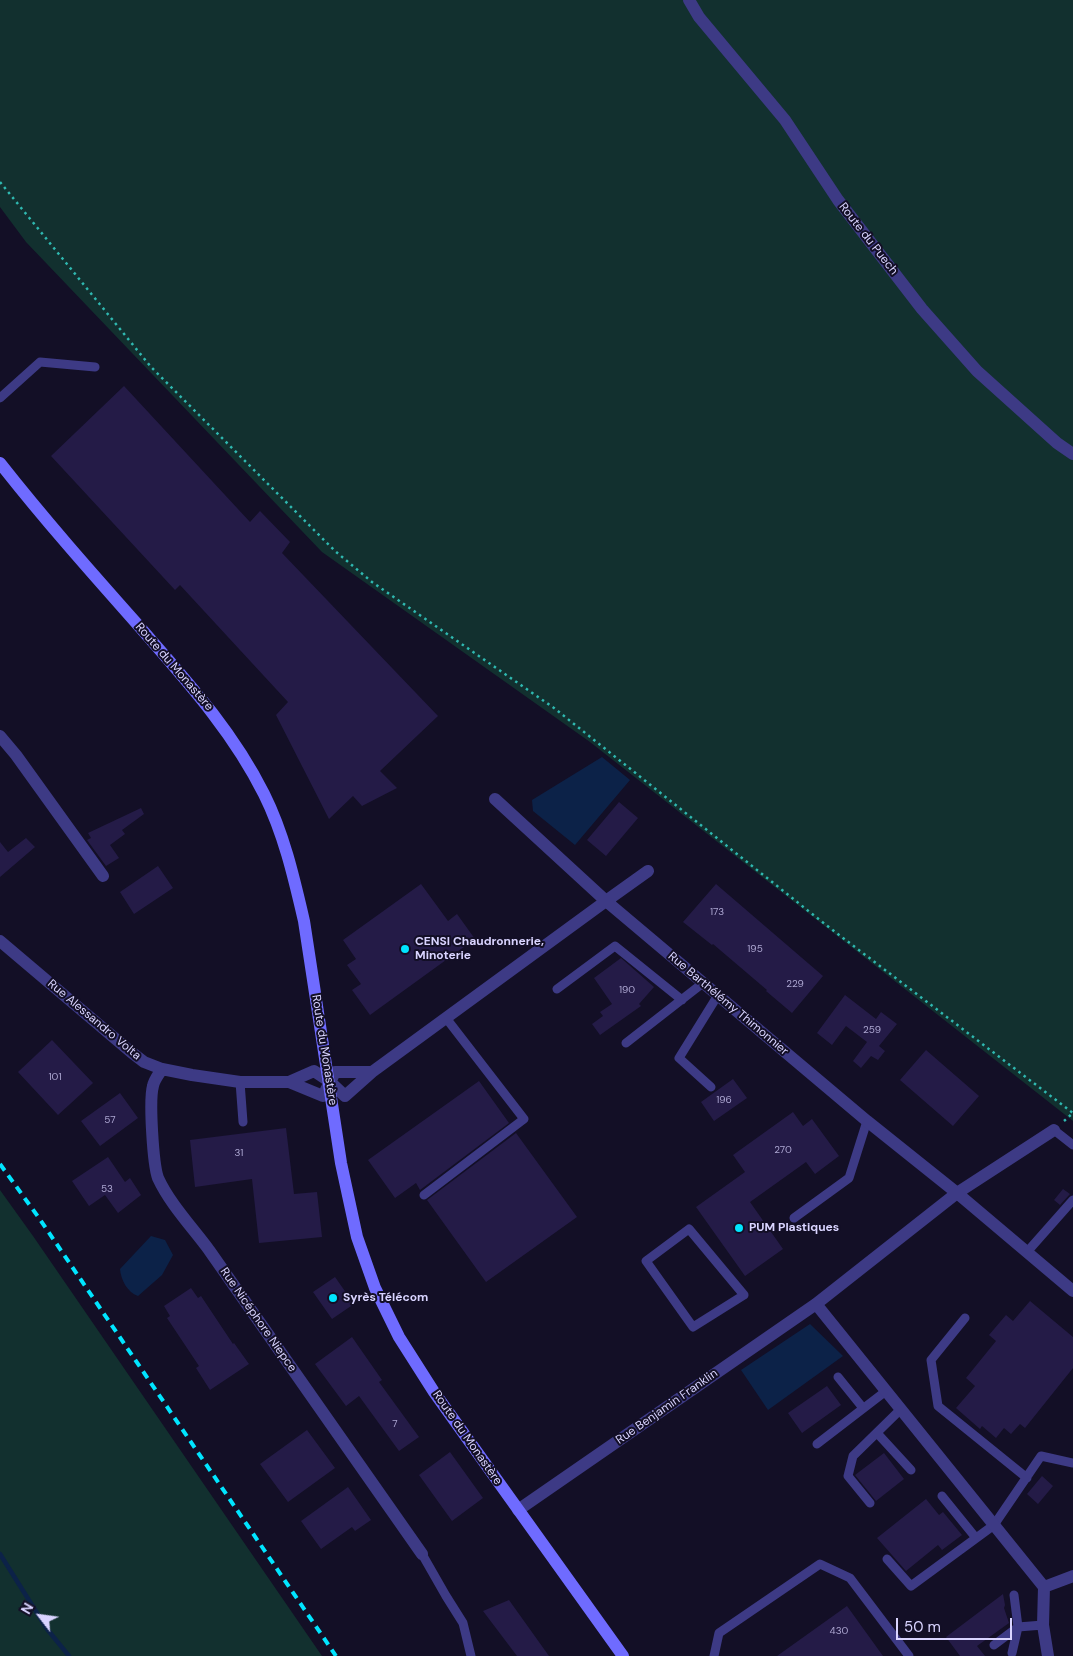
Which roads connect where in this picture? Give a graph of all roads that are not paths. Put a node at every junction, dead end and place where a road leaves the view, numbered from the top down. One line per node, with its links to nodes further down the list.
1 (689, 0): 4 (street, Route du Puech)
2 (96, 367): 3 (lane)
3 (0, 398)
4 (1073, 454)
5 (0, 463): 20 (street, Route du Monastère)
6 (0, 736): 9 (street)
7 (495, 799): 10 (street, Rue Barthélémy Thimonnier)
8 (648, 871): 10 (street)
9 (103, 876)
10 (606, 901): 12 (street, Rue Barthélémy Thimonnier); 16 (street)
11 (0, 942): 18 (street, Rue Alessandro Volta)
12 (703, 982): 14 (street, Rue Barthélémy Thimonnier); 15 (lane)
13 (557, 988): 15 (lane)
14 (718, 995): 23 (lane); 24 (street, Rue Barthélémy Thimonnier)
15 (682, 1000): 17 (lane)
16 (446, 1018): 19 (street); 29 (lane)
17 (626, 1043)
18 (162, 1069): 21 (street, Rue Alessandro Volta); 51 (street, Rue Nicéphore Niepce)
19 (372, 1072): 20 (street); 20 (street)
20 (329, 1081): 22 (street, Rue Alessandro Volta); 22 (street, Rue Alessandro Volta); 48 (street, Route du Monastère)
21 (240, 1082): 22 (street, Rue Alessandro Volta); 25 (lane)
22 (289, 1082)
23 (711, 1087)
24 (867, 1121): 28 (street, Rue Barthélémy Thimonnier); 31 (lane)
25 (243, 1122)
26 (1054, 1130): 27 (lane); 28 (street, Rue Benjamin Franklin)
27 (1073, 1145)
28 (958, 1193): 32 (street, Rue Barthélémy Thimonnier); 35 (street, Rue Benjamin Franklin)
29 (424, 1195)
30 (1073, 1200): 32 (lane)
31 (794, 1218)
32 (1028, 1252): 33 (street, Rue Barthélémy Thimonnier)
33 (1073, 1291)
34 (744, 1294): 34 (lane)
35 (816, 1304): 38 (street); 48 (street, Rue Benjamin Franklin)
36 (965, 1318): 45 (lane)
37 (838, 1377): 39 (lane)
38 (886, 1391): 39 (lane); 40 (street)
39 (863, 1408): 42 (lane)
40 (901, 1409): 41 (lane); 49 (street)
41 (877, 1432): 44 (lane); 47 (lane)
42 (817, 1444)
43 (1073, 1463): 45 (lane)
44 (911, 1470)
45 (1027, 1478): 49 (lane)
46 (942, 1496): 50 (lane)
47 (870, 1503)
48 (518, 1510): 61 (street, Route du Monastère)
49 (994, 1525): 50 (lane); 54 (street)
50 (976, 1538): 52 (lane)
51 (422, 1554): 60 (lane)
52 (887, 1559)
53 (1073, 1576): 54 (street)
54 (1044, 1586): 56 (street)
55 (1014, 1595): 57 (lane)
56 (1042, 1625): 57 (lane); 64 (street)
57 (1018, 1627): 58 (lane); 59 (lane)
58 (994, 1645)
59 (1012, 1653)
60 (471, 1656)
61 (622, 1656)
62 (714, 1656): 63 (lane)
63 (908, 1656)
64 (1048, 1656)

